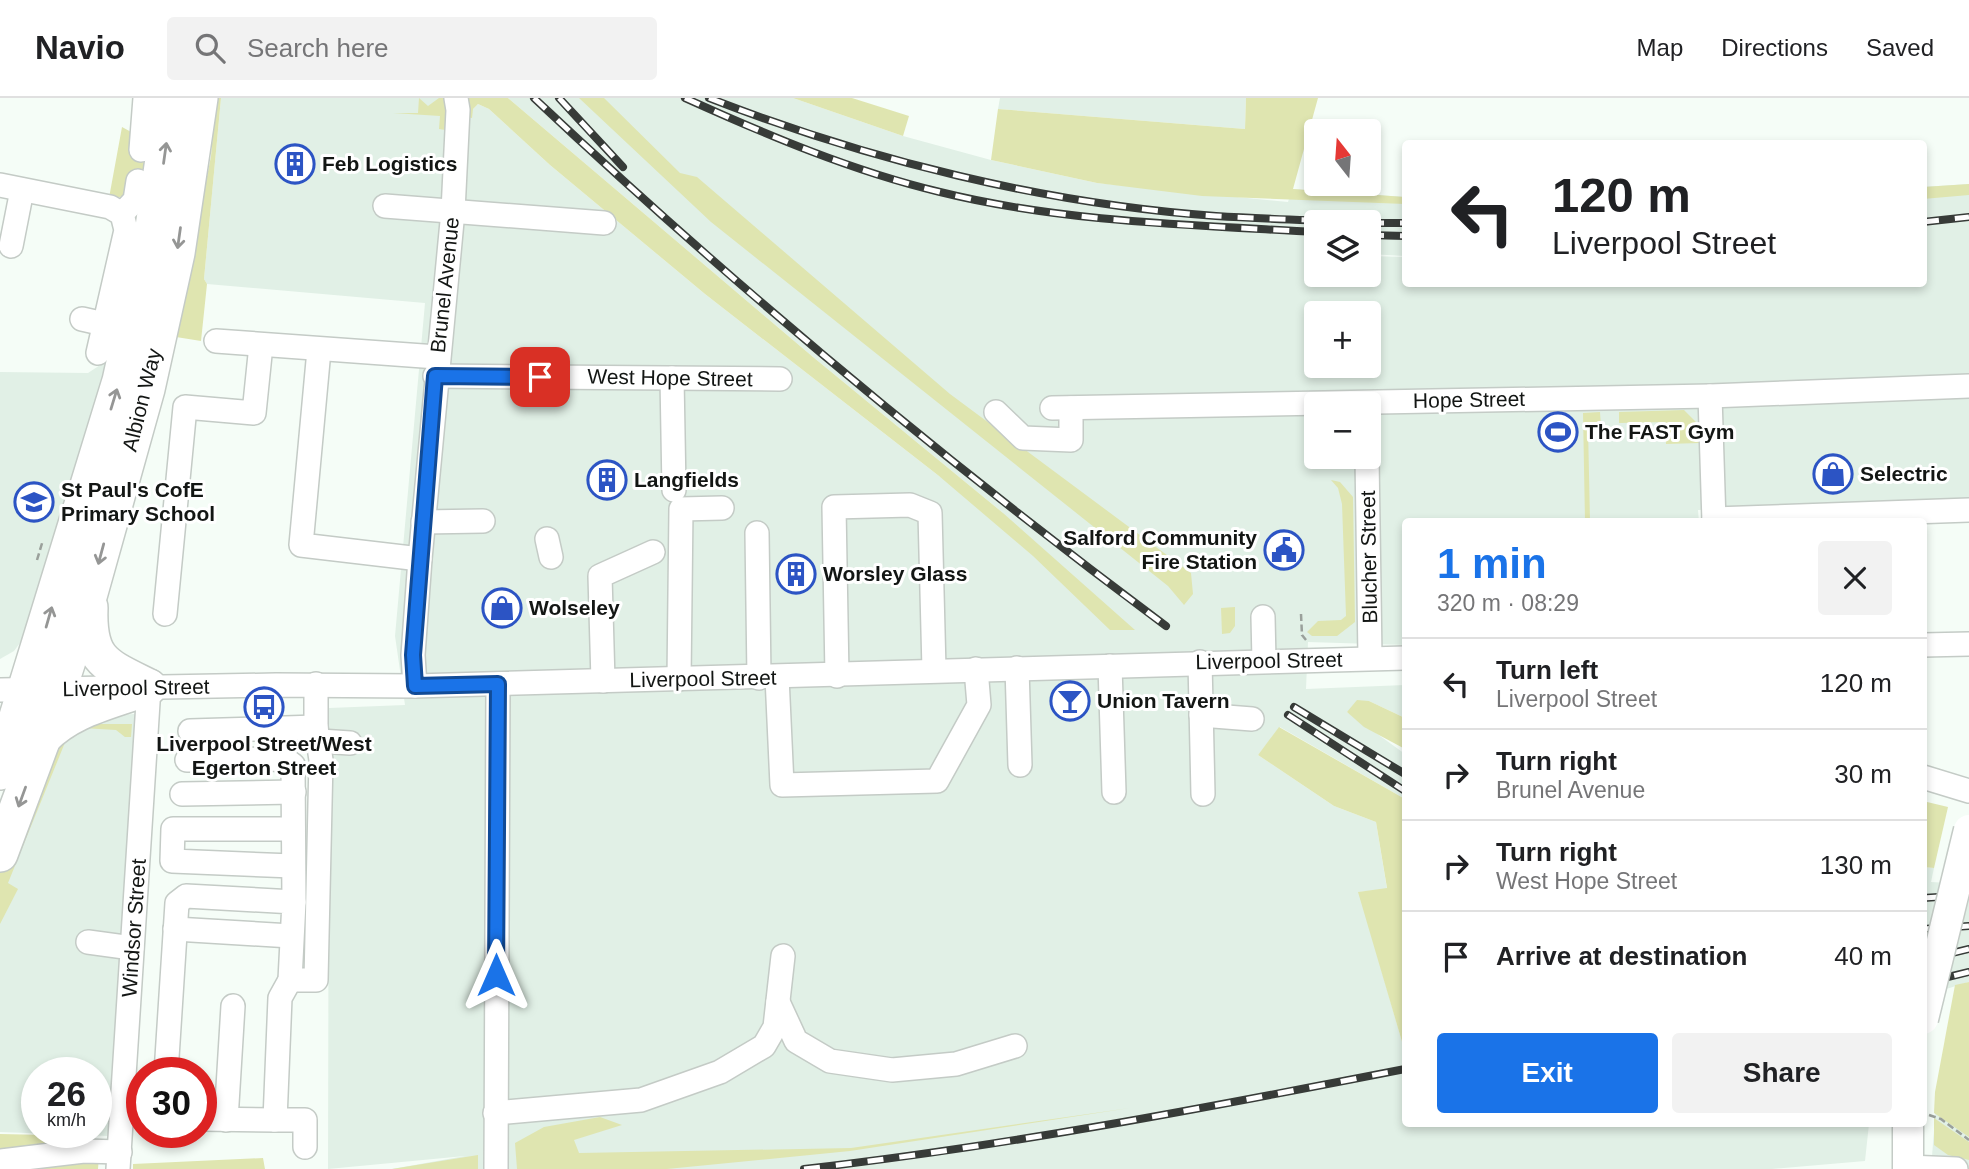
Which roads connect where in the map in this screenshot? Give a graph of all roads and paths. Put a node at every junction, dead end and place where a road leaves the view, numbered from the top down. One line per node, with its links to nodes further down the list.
1 (172, 98): 59 (highway, Albion Way, one-way to 1)
2 (200, 98): 36 (highway, Albion Way, one-way to 36)
3 (456, 98): 9 (street, Brunel Avenue)
4 (138, 112): 5 (street)
5 (141, 150)
6 (138, 181): 10 (street)
7 (11, 188): 10 (street); 12 (street)
8 (385, 206): 9 (street)
9 (453, 211): 11 (street); 17 (street, Brunel Avenue)
10 (122, 214): 16 (street)
11 (604, 223)
12 (12, 246)
13 (216, 341): 14 (street, West Hope Street)
14 (261, 345): 15 (street, West Hope Street); 37 (street)
15 (320, 350): 17 (street, West Hope Street); 35 (street)
16 (98, 353)
17 (436, 366): 18 (street, West Hope Street); 32 (street, Brunel Avenue)
18 (672, 378): 19 (street, West Hope Street); 26 (street)
19 (780, 379)
20 (1969, 386): 21 (street, Hope Street)
21 (1710, 396): 22 (street, Hope Street); 29 (street)
22 (1381, 403)
23 (1304, 404): 24 (street, Hope Street)
24 (996, 412)
25 (1367, 469): 44 (street, Blucher Street)
26 (674, 490)
27 (722, 508): 53 (street)
28 (1969, 510): 30 (street)
29 (1714, 518)
30 (1874, 518)
31 (483, 521): 32 (street)
32 (423, 522): 35 (street, Brunel Avenue)
33 (757, 533): 52 (street)
34 (653, 552): 54 (street)
35 (420, 559): 57 (street, Brunel Avenue)
36 (90, 593): 58 (highway); 59 (highway, Albion Way)
37 (165, 614)
38 (1301, 614): 40 (path)
39 (1263, 617): 45 (street)
40 (1306, 640)
41 (1969, 644): 42 (street)
42 (1927, 645)
43 (1402, 657): 44 (street, Liverpool Street)
44 (1370, 658): 45 (street, Liverpool Street)
45 (1264, 661): 46 (street, Liverpool Street)
46 (1200, 662): 47 (street, Liverpool Street); 60 (street)
47 (1110, 666): 48 (street, Liverpool Street); 72 (street)
48 (1017, 668): 49 (street, Liverpool Street); 67 (street)
49 (976, 669): 50 (street, Liverpool Street); 52 (street)
50 (934, 670): 51 (street, Liverpool Street); 51 (street)
51 (837, 676): 52 (street, Liverpool Street)
52 (768, 677): 53 (street, Liverpool Street)
53 (679, 680): 54 (street, Liverpool Street)
54 (603, 681): 56 (street, Liverpool Street)
55 (316, 684): 57 (street, Liverpool Street); 58 (street, Liverpool Street); 63 (street)
56 (498, 684): 57 (street, Liverpool Street); 91 (street)
57 (415, 686)
58 (149, 687): 59 (street, Liverpool Street); 64 (highway); 83 (street, Windsor Street)
59 (28, 690): 64 (highway, Albion Way); 68 (highway, Albion Way)
60 (1201, 715): 61 (street); 74 (street)
61 (1252, 719)
62 (190, 731): 63 (street)
63 (318, 734): 65 (street); 85 (street)
64 (43, 738): 77 (highway, Albion Way, one-way to 77)
65 (350, 743)
66 (187, 760): 71 (street)
67 (1020, 765)
68 (0, 772)
69 (1927, 779): 70 (street)
70 (1969, 791)
71 (294, 792): 73 (street); 75 (street)
72 (1114, 792)
73 (182, 794)
74 (1203, 794)
75 (293, 829): 78 (street); 78 (street)
76 (1969, 830): 87 (main road, bridge)
77 (0, 855)
78 (293, 866): 79 (street)
79 (293, 902): 80 (street); 81 (street)
80 (175, 929): 81 (street); 90 (street)
81 (292, 936): 85 (street)
82 (88, 942): 83 (street)
83 (132, 948): 99 (street, Windsor Street)
84 (783, 956): 86 (street)
85 (290, 980): 95 (street)
86 (778, 1002): 89 (street); 91 (street)
87 (1927, 1003)
88 (233, 1006): 94 (street)
89 (1015, 1046)
90 (167, 1057)
91 (495, 1113): 101 (street)
92 (1927, 1119): 97 (path)
93 (217, 1120): 94 (street)
94 (226, 1120): 95 (street)
95 (275, 1120): 98 (street)
96 (1917, 1127): 102 (main road)
97 (1969, 1140)
98 (305, 1147)
99 (119, 1160): 100 (street)
100 (0, 1161)
101 (496, 1162)
102 (1908, 1168): 103 (street)
103 (1956, 1169)

